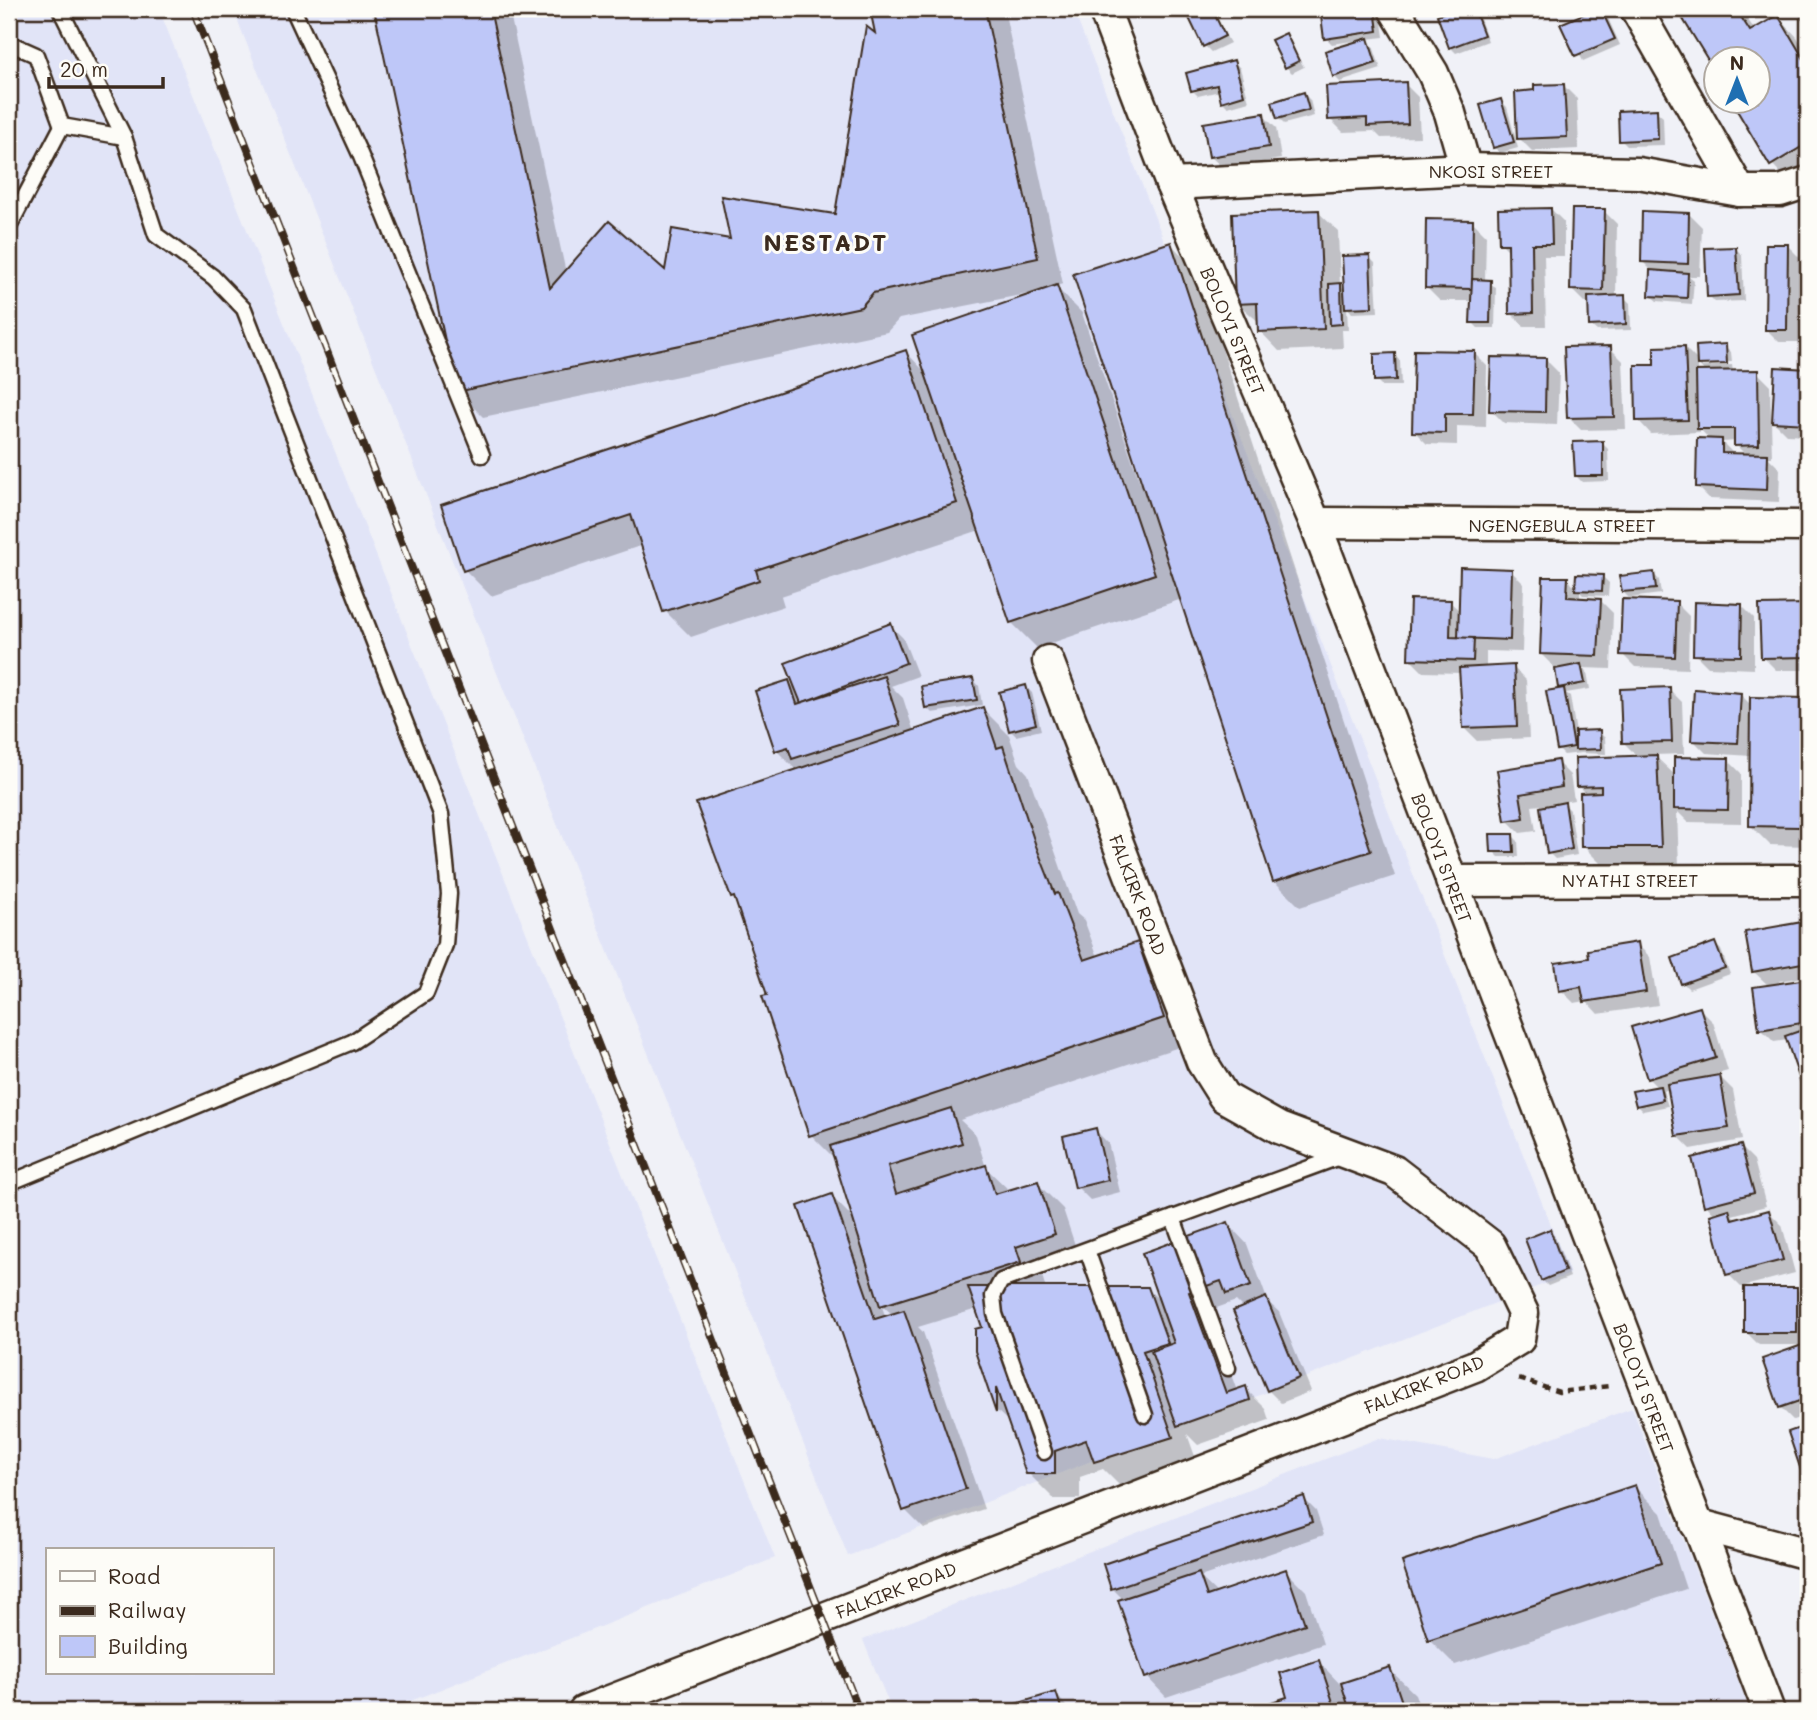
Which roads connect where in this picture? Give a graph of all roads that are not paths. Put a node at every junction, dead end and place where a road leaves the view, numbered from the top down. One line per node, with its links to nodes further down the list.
1 (60, 9): 8 (lane)
2 (293, 9): 14 (lane)
3 (1104, 9): 11 (street, BOLOYI STREET)
4 (1394, 9): 9 (street)
5 (1636, 9): 12 (street)
6 (9, 43): 7 (lane)
7 (62, 126): 8 (lane); 13 (lane)
8 (124, 137): 21 (lane)
9 (1466, 169): 11 (street, NKOSI STREET); 12 (street, NKOSI STREET)
10 (1808, 182): 12 (street, NKOSI STREET)
11 (1171, 184): 15 (street, BOLOYI STREET)
12 (1740, 191)
13 (9, 227)
14 (482, 455)
15 (1315, 523): 16 (street, NGENGEBULA STREET); 19 (street, BOLOYI STREET)
16 (1808, 526)
17 (1048, 661): 20 (street, FALKIRK ROAD)
18 (1808, 880): 19 (street, NYATHI STREET)
19 (1451, 881): 27 (street, BOLOYI STREET)
20 (1348, 1154): 22 (lane); 29 (street, FALKIRK ROAD)
21 (9, 1183)
22 (1173, 1219): 23 (lane); 24 (lane)
23 (1087, 1250): 25 (lane); 26 (lane)
24 (1228, 1368)
25 (1145, 1415)
26 (1044, 1452)
27 (1696, 1524): 28 (street); 30 (street, BOLOYI STREET)
28 (1808, 1554)
29 (584, 1711)
30 (1769, 1711)

